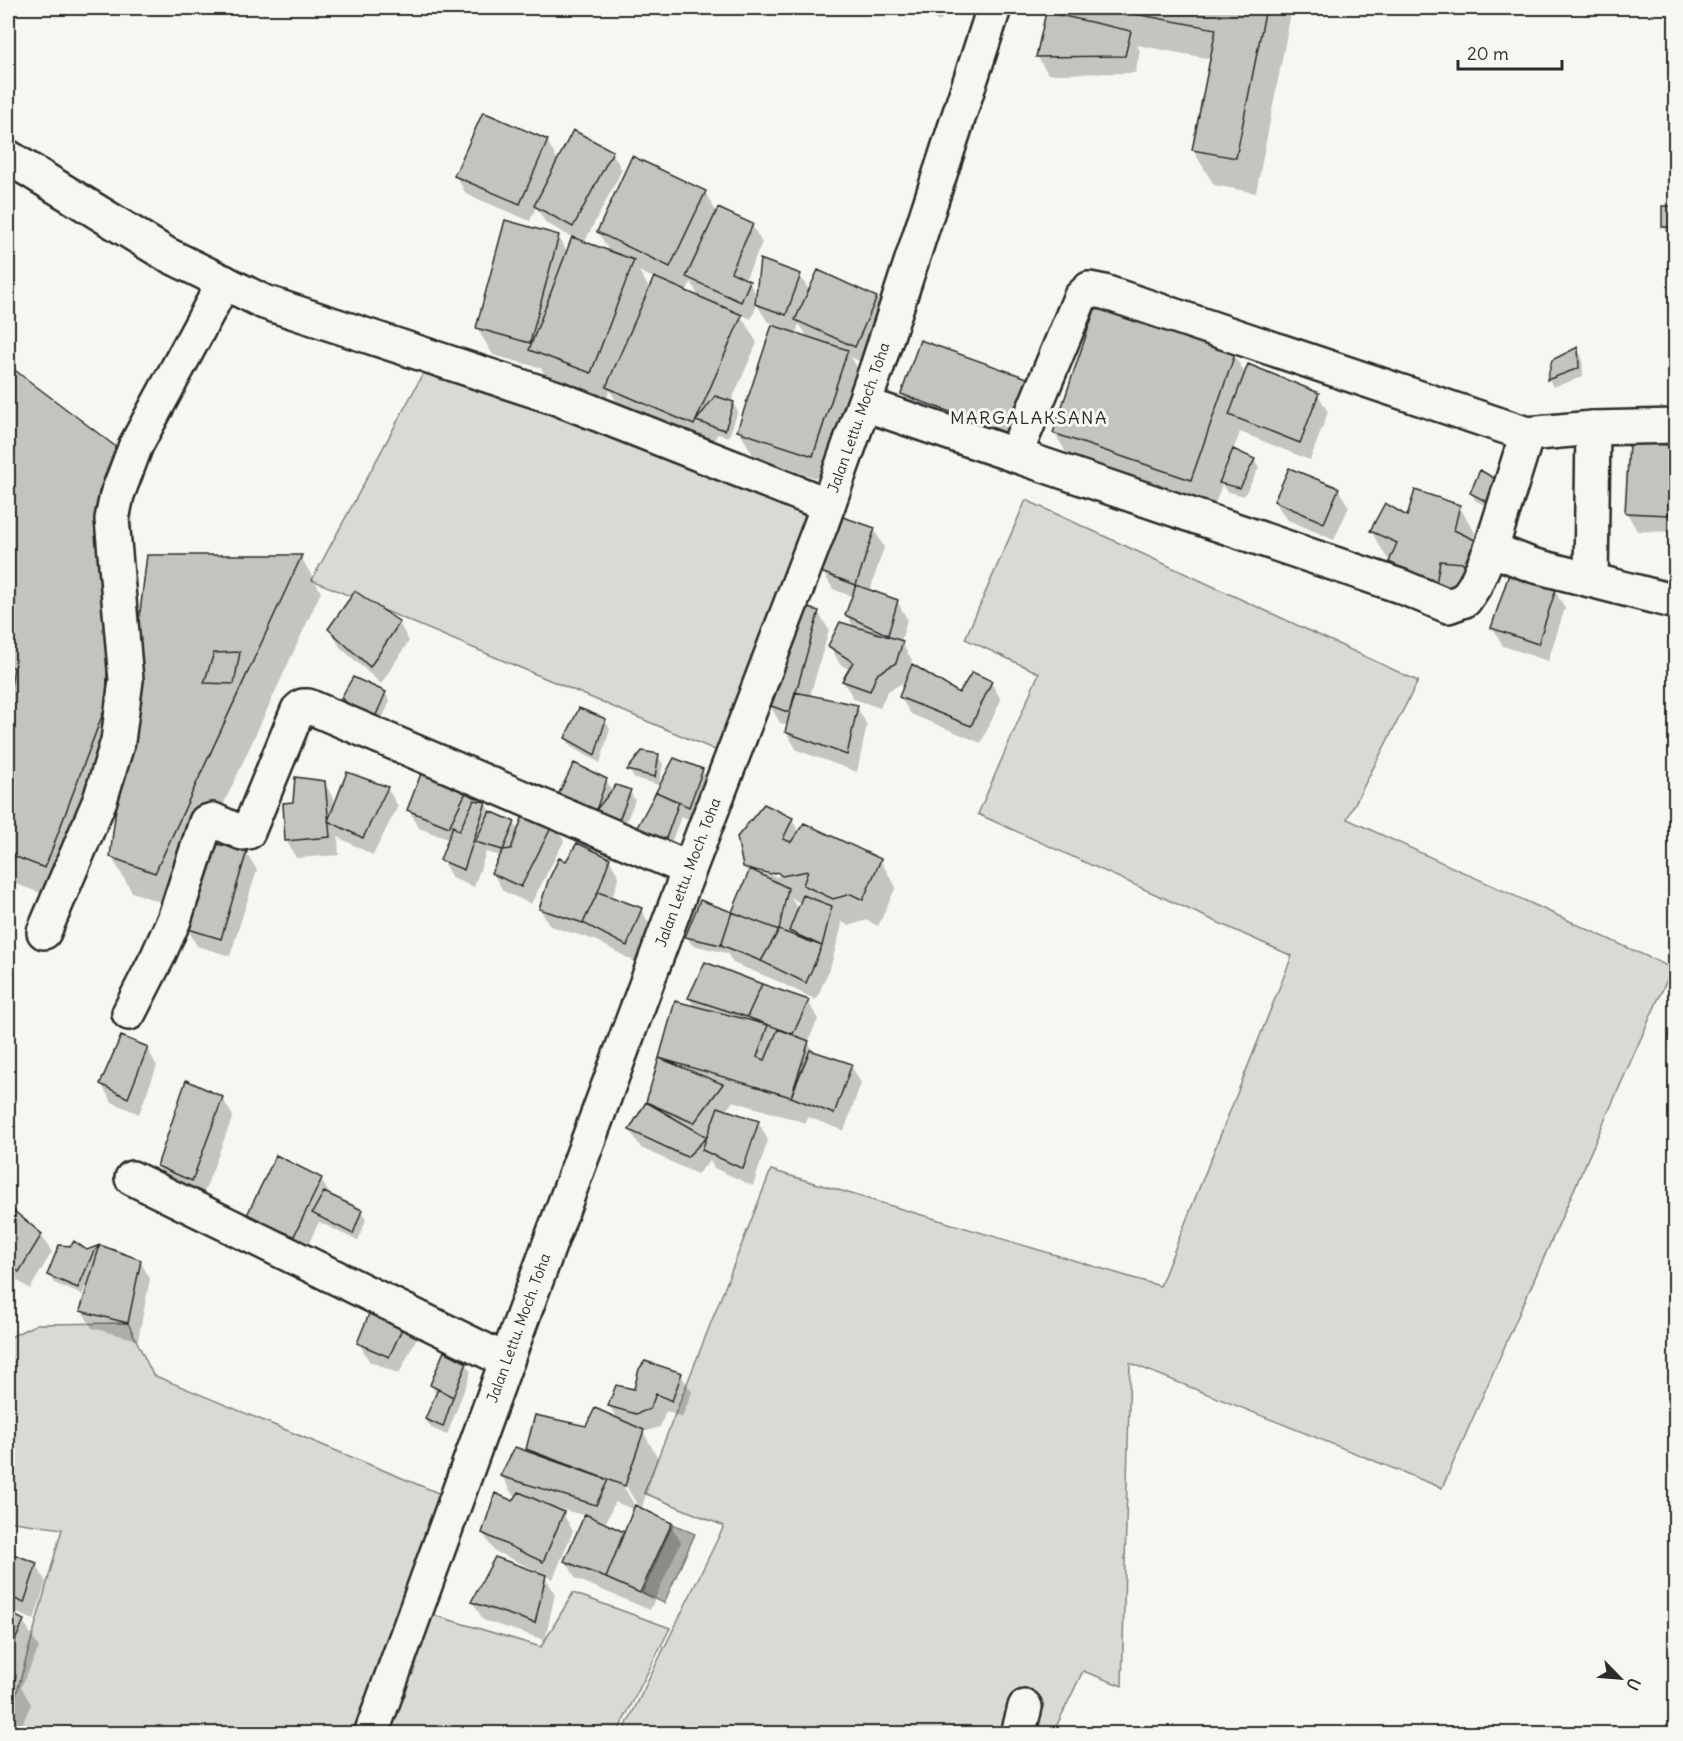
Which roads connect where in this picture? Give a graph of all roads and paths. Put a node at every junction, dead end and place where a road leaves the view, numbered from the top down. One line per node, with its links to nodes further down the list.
1 (994, 8): 4 (street, Jalan Lettu. Moch. Toha)
2 (8, 157): 3 (street)
3 (224, 282): 9 (street); 14 (street)
4 (864, 404): 8 (street); 9 (street, Jalan Lettu. Moch. Toha)
5 (1676, 426): 6 (street)
6 (1593, 428): 7 (street); 11 (street)
7 (1527, 434): 8 (street); 10 (street)
8 (1015, 455): 10 (street)
9 (828, 505): 13 (street, Jalan Lettu. Moch. Toha)
10 (1491, 549): 11 (street)
11 (1591, 580): 12 (street)
12 (1676, 602)
13 (689, 869): 15 (street); 17 (street, Jalan Lettu. Moch. Toha)
14 (44, 932)
15 (129, 1012)
16 (132, 1178): 17 (street)
17 (507, 1361): 18 (street, Jalan Lettu. Moch. Toha)
18 (371, 1734)

